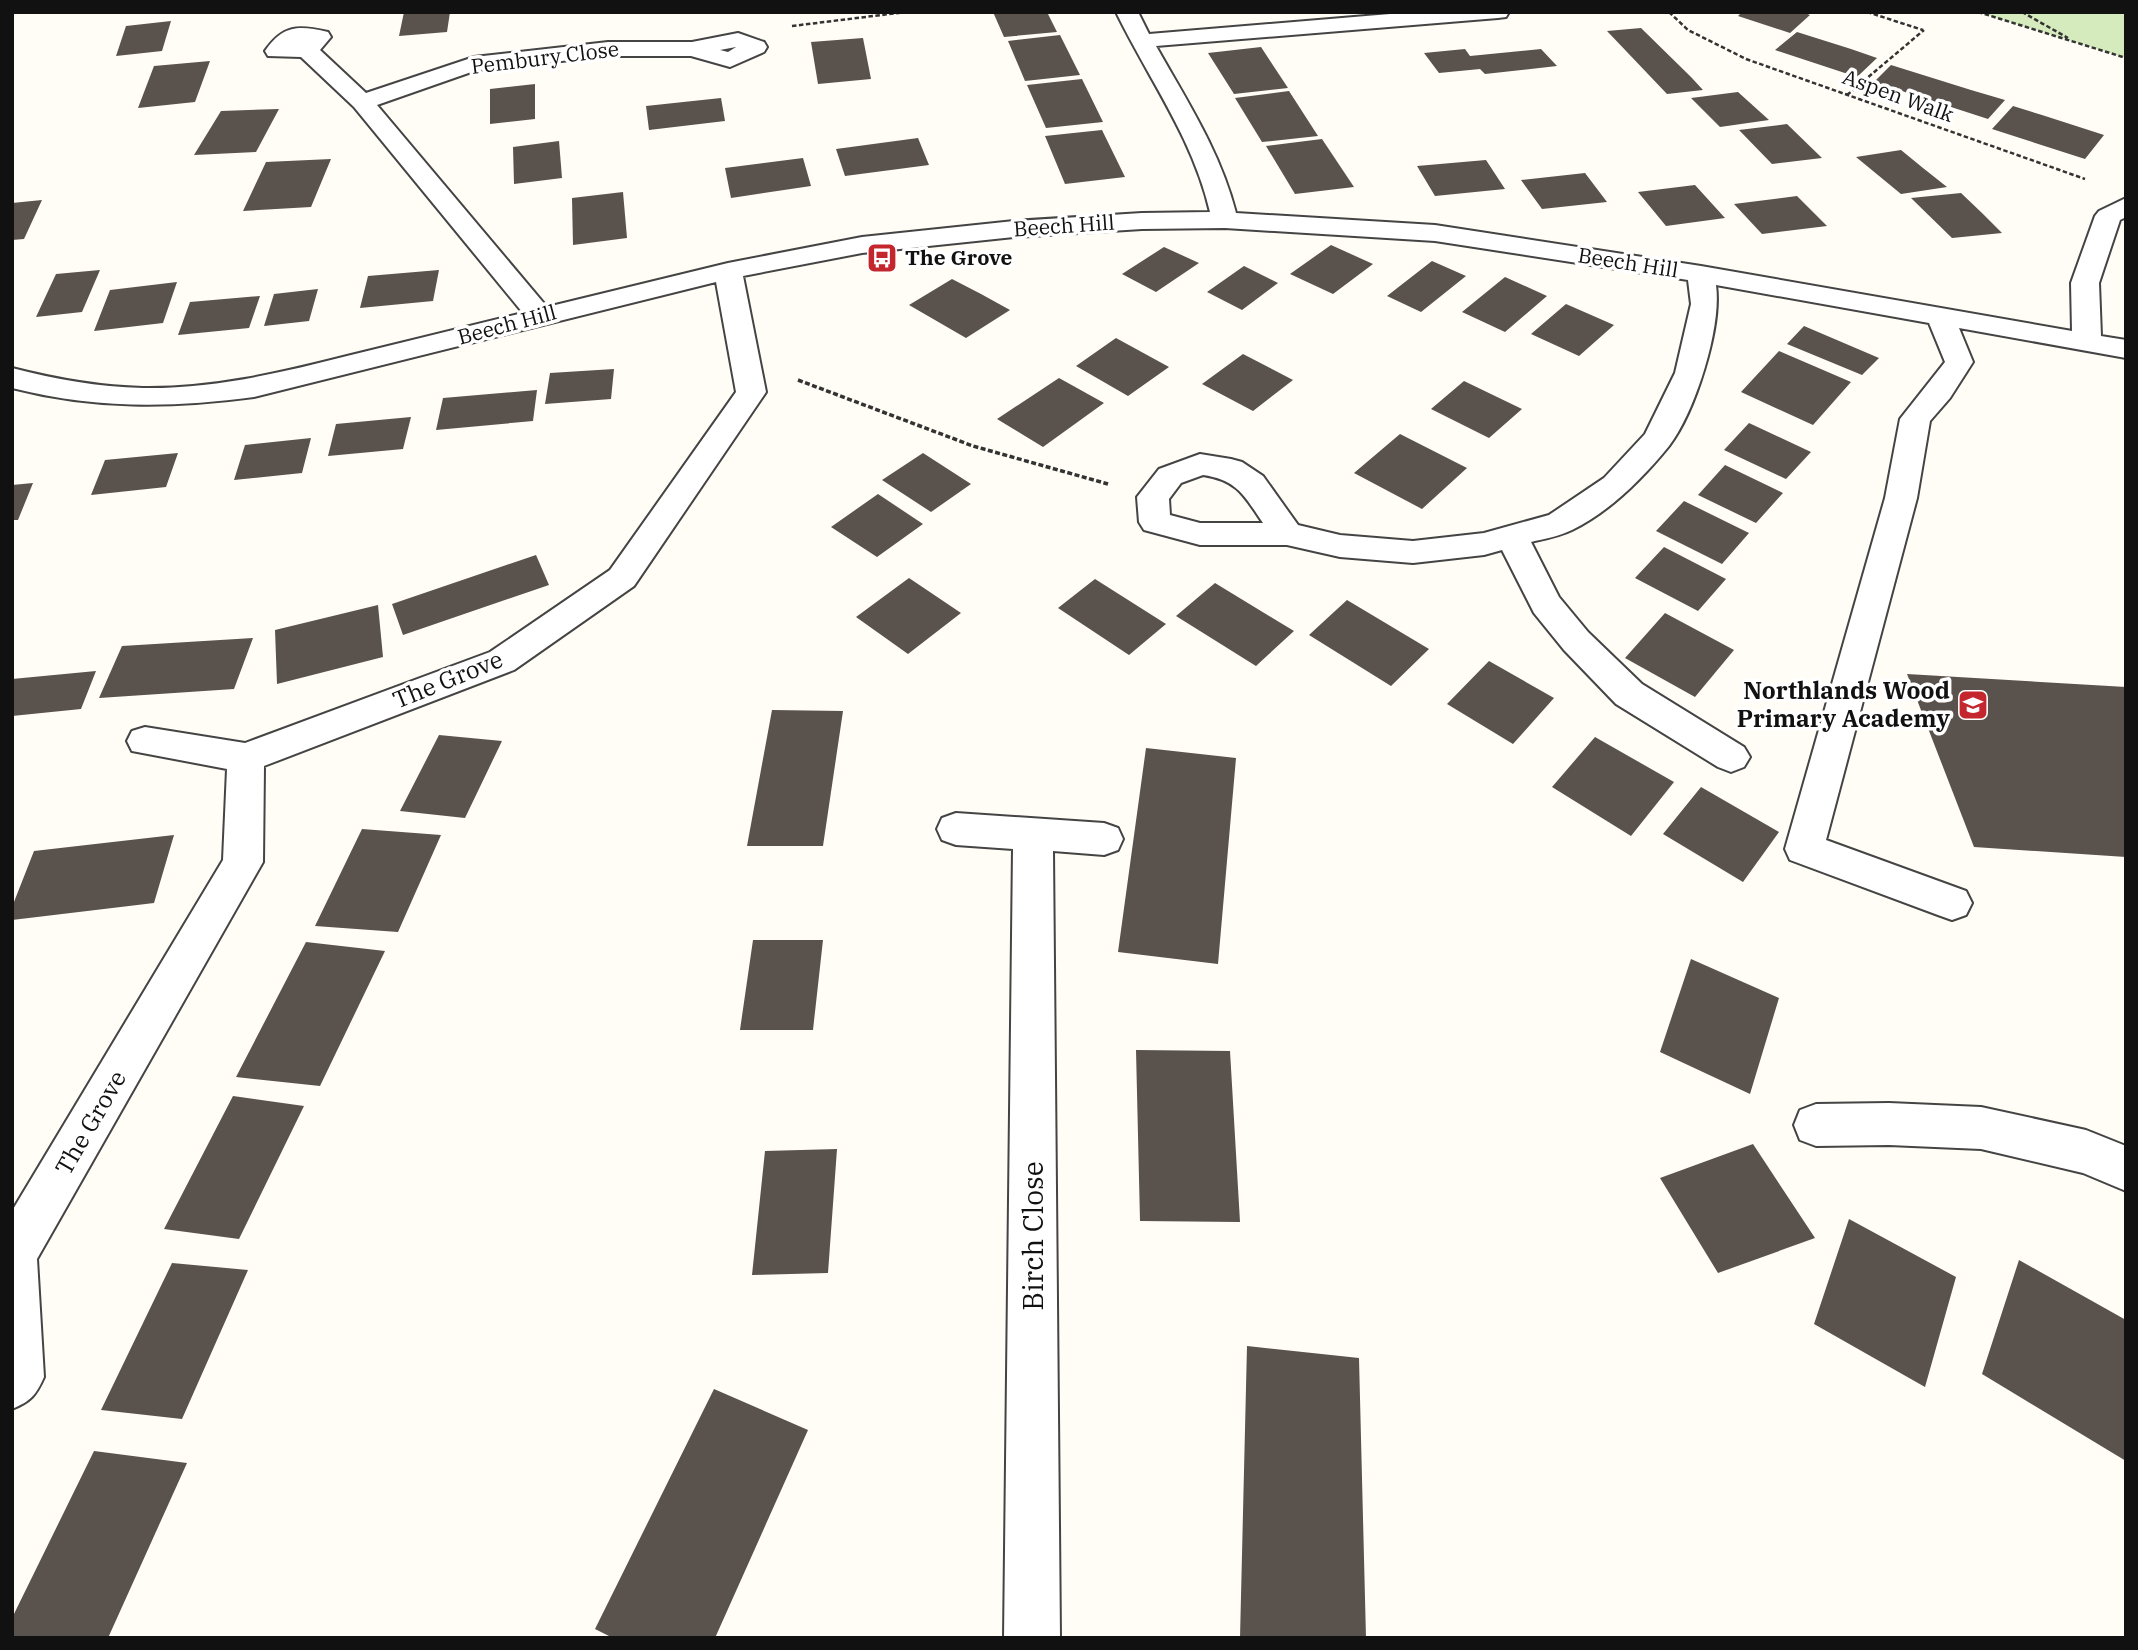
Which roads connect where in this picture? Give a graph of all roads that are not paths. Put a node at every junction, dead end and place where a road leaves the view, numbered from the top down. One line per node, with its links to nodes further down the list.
1 (1127, 12): 5 (street)
2 (1498, 12): 3 (street)
3 (1333, 19): 5 (street)
4 (738, 40): 7 (street, Pembury Close)
5 (1140, 41): 9 (street)
6 (307, 50): 7 (street)
7 (362, 103): 12 (street)
8 (2126, 206): 14 (street)
9 (1225, 220): 10 (street, Beech Hill); 11 (street, Beech Hill)
10 (728, 271): 12 (street, Beech Hill); 21 (street, The Grove)
11 (1702, 274): 13 (street, Beech Hill); 18 (street)
12 (539, 315): 16 (street, Beech Hill)
13 (1940, 316): 14 (street, Beech Hill); 25 (street)
14 (2087, 343): 15 (street, Beech Hill)
15 (2126, 349)
16 (12, 377)
17 (1287, 534): 17 (street); 18 (street)
18 (1512, 537): 20 (street)
19 (145, 741): 21 (street)
20 (1731, 757)
21 (246, 758): 28 (street, The Grove)
22 (956, 829): 23 (street)
23 (1033, 834): 24 (street); 30 (street, Birch Close)
24 (1104, 839)
25 (1952, 904)
26 (1816, 1125): 27 (street)
27 (2126, 1169)
28 (13, 1256): 29 (street, The Grove)
29 (12, 1384)
30 (1032, 1638)

